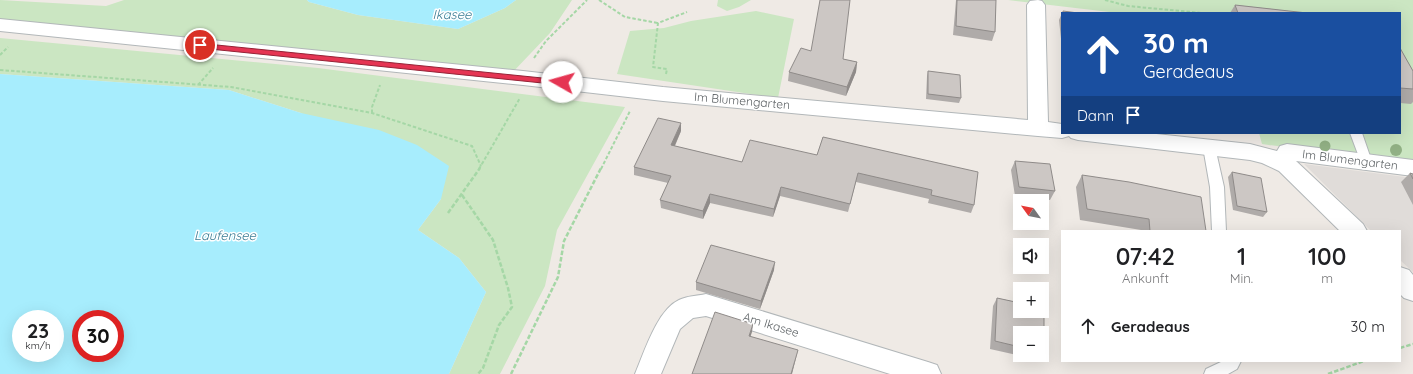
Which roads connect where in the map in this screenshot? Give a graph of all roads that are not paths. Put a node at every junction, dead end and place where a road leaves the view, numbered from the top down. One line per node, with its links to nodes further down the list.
1 (1036, 5): 3 (street)
2 (0, 25): 3 (street, Im Blumengarten)
3 (1038, 129): 4 (street, Im Blumengarten)
4 (1061, 131)
5 (1087, 134): 7 (street, Im Blumengarten)
6 (1356, 134): 9 (lane)
7 (1209, 148): 11 (lane); 12 (street, Im Blumengarten)
8 (1287, 152): 9 (street, Im Blumengarten)
9 (1366, 162): 10 (street, Im Blumengarten)
10 (1413, 168)
11 (1219, 230)
12 (1354, 230)
13 (1401, 278): 14 (street)
14 (1413, 291)
15 (1233, 362): 18 (lane)
16 (648, 374): 17 (street, Am Ikasee)
17 (928, 374)
18 (1212, 374)

